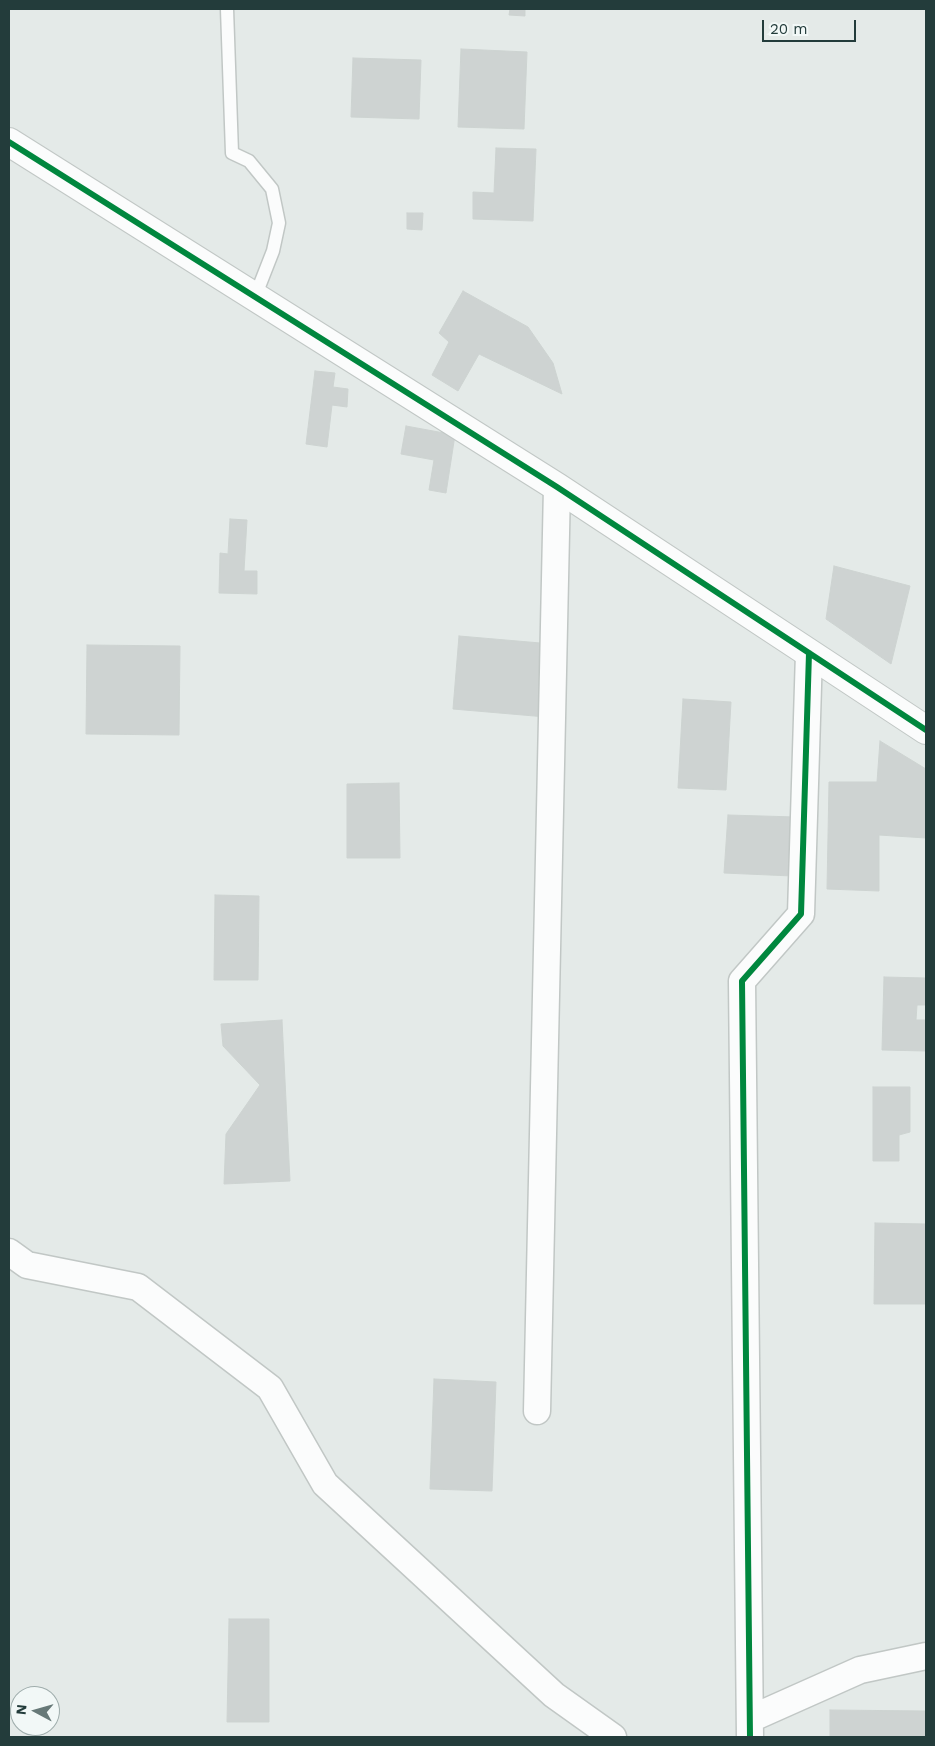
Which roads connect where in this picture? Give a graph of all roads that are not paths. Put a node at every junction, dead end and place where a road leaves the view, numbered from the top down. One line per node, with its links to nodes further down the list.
1 (226, 9): 3 (lane)
2 (9, 142): 3 (street)
3 (255, 297): 4 (street)
4 (557, 487): 5 (street); 8 (street)
5 (809, 653): 6 (street); 10 (street)
6 (926, 730)
7 (9, 1252): 11 (street)
8 (537, 1411)
9 (926, 1656): 10 (street)
10 (750, 1728)
11 (613, 1737)

